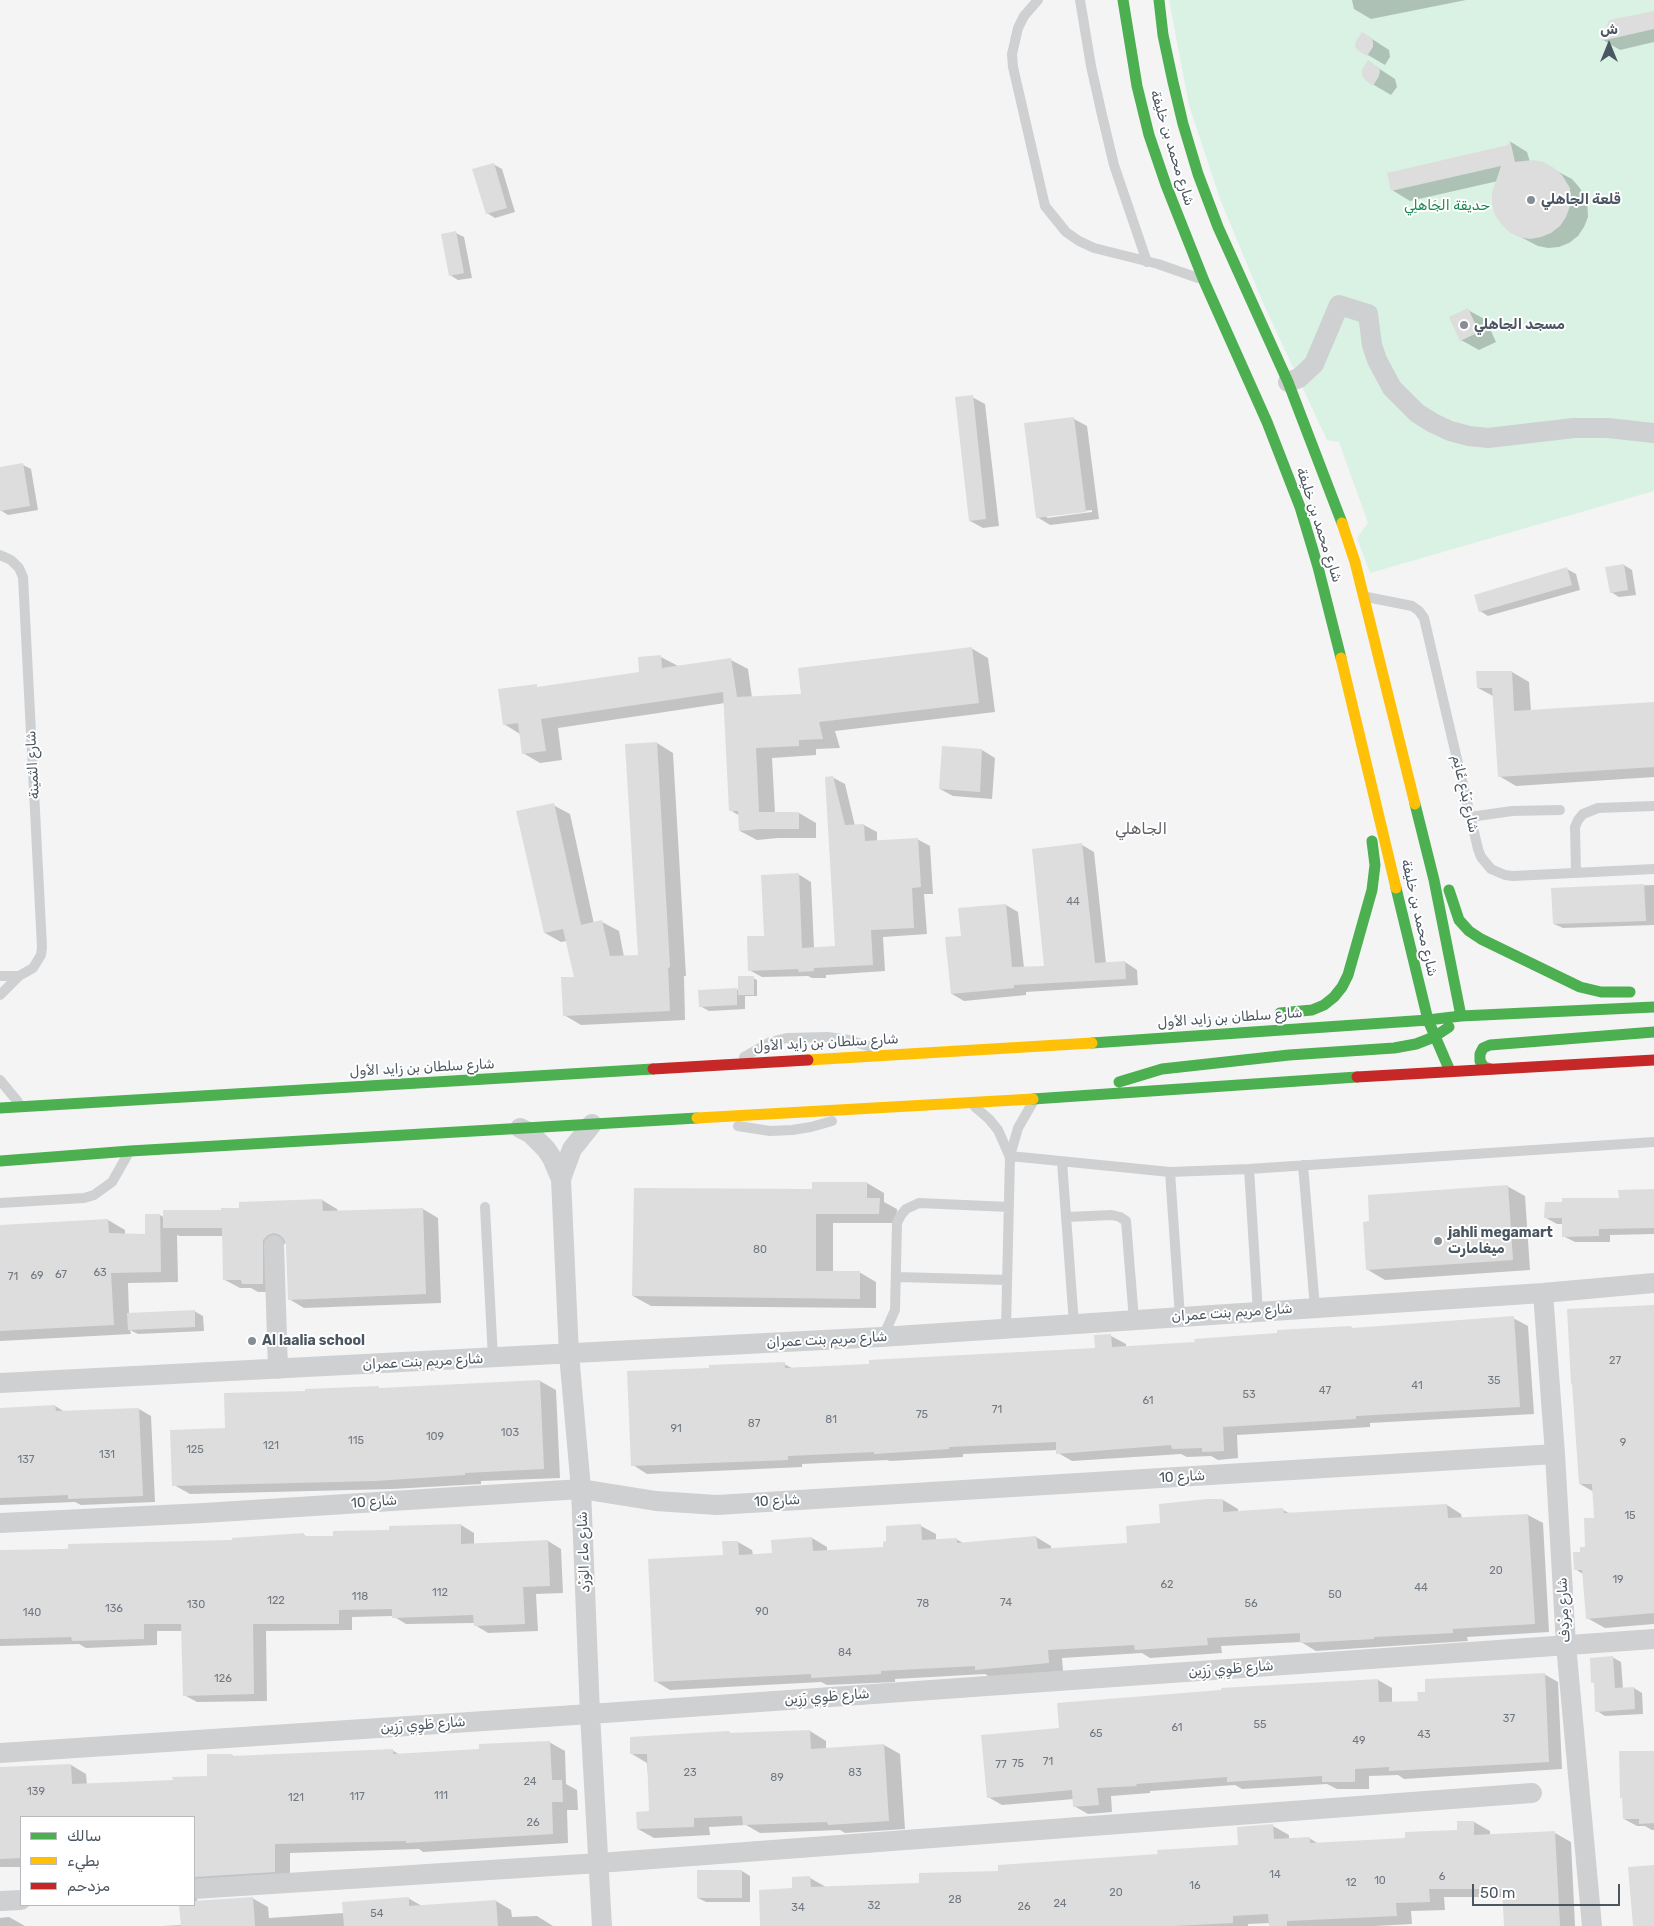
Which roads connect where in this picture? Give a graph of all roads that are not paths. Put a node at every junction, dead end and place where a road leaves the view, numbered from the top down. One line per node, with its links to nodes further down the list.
1 (1038, 0): 5 (lane)
2 (1080, 0): 5 (lane)
3 (1122, 0): 6 (main road, شارع محمد بن خليفة)
4 (1159, 0): 7 (main road, شارع محمد بن خليفة)
5 (1147, 262): 6 (lane)
6 (1204, 281): 12 (main road, شارع محمد بن خليفة)
7 (1288, 382): 8 (street); 10 (main road, شارع محمد بن خليفة)
8 (1654, 433)
9 (0, 556): 23 (lane, شارع الثمينة)
10 (1364, 596): 11 (main road, شارع محمد بن خليفة); 17 (lane, شارع بَدْع غَانِم)
11 (1396, 728): 13 (main road); 28 (main road, شارع محمد بن خليفة)
12 (1358, 732): 15 (main road); 29 (main road, شارع محمد بن خليفة)
13 (1426, 799)
14 (1654, 806): 20 (lane)
15 (1365, 808)
16 (1560, 810): 17 (lane)
17 (1470, 817): 20 (lane, شارع بَدْع غَانِم)
18 (1369, 826): 27 (main road)
19 (1654, 869): 20 (lane, شارع بَدْع غَانِم)
20 (1576, 873)
21 (1446, 880): 24 (main road)
22 (0, 976): 23 (lane)
23 (19, 976): 25 (lane, شارع الثمينة)
24 (1646, 992)
25 (0, 995)
26 (1654, 1007): 28 (main road, شارع سلطان بن زايد الأول)
27 (1273, 1013)
28 (1461, 1016): 29 (main road, شارع سلطان بن زايد الأول); 33 (main road)
29 (1428, 1020): 32 (main road, شارع سلطان بن زايد الأول); 33 (main road, شارع محمد بن خليفة)
30 (1226, 1023): 32 (main road)
31 (1654, 1032): 37 (main road)
32 (1189, 1036): 34 (main road, شارع سلطان بن زايد الأول)
33 (1434, 1037): 38 (main road, شارع محمد بن خليفة); 40 (main road)
34 (888, 1055): 36 (main road, شارع سلطان بن زايد الأول); 36 (lane)
35 (1654, 1060): 37 (main road)
36 (735, 1063): 43 (main road, شارع سلطان بن زايد الأول)
37 (1491, 1070): 38 (main road)
38 (1450, 1071): 40 (main road)
39 (0, 1080): 43 (lane)
40 (1096, 1095): 41 (main road)
41 (1037, 1098): 42 (main road); 51 (lane)
42 (968, 1102): 45 (main road); 51 (lane)
43 (22, 1106): 44 (main road, شارع سلطان بن زايد الأول)
44 (0, 1108)
45 (853, 1108): 46 (main road); 46 (lane)
46 (716, 1116): 47 (main road)
47 (592, 1124): 48 (main road); 57 (street, شارع ماء الوَرْد)
48 (520, 1128): 50 (main road); 57 (street, شارع ماء الوَرْد)
49 (1654, 1142): 54 (lane)
50 (130, 1151): 52 (main road); 58 (lane)
51 (1010, 1156): 53 (lane); 60 (lane)
52 (0, 1161)
53 (1062, 1162): 56 (lane); 61 (lane)
54 (1303, 1165): 55 (lane); 67 (lane)
55 (1248, 1169): 56 (lane); 68 (lane)
56 (1170, 1172): 69 (lane)
57 (562, 1179): 74 (street, شارع ماء الوَرْد)
58 (0, 1203)
59 (485, 1207): 75 (lane)
60 (1008, 1207): 63 (lane); 64 (lane)
61 (1066, 1217): 70 (lane); 71 (lane)
62 (274, 1245): 76 (street)
63 (896, 1277): 64 (lane); 73 (lane)
64 (1007, 1280): 72 (lane)
65 (1654, 1283): 66 (street, شارع مريم بنت عمران)
66 (1543, 1293): 67 (street, شارع مريم بنت عمران); 78 (street, شارع مِرْدِف)
67 (1315, 1308): 68 (street, شارع مريم بنت عمران)
68 (1258, 1312): 69 (street, شارع مريم بنت عمران)
69 (1180, 1317): 70 (street, شارع مريم بنت عمران)
70 (1134, 1320): 71 (street, شارع مريم بنت عمران)
71 (1074, 1324): 72 (street, شارع مريم بنت عمران)
72 (1006, 1328): 73 (street, شارع مريم بنت عمران)
73 (881, 1337): 74 (street, شارع مريم بنت عمران)
74 (569, 1354): 75 (street, شارع مريم بنت عمران); 79 (street, شارع ماء الوَرْد)
75 (493, 1358): 76 (street, شارع مريم بنت عمران)
76 (278, 1369): 77 (street, شارع مريم بنت عمران)
77 (0, 1383)
78 (1555, 1454): 79 (street, شارع 10); 82 (street, شارع مِرْدِف)
79 (581, 1489): 80 (street, شارع 10); 83 (street, شارع ماء الوَرْد)
80 (0, 1523)
81 (1654, 1639): 82 (street, شارع طَوِي رَزِين)
82 (1566, 1645): 83 (street, شارع طَوِي رَزِين); 91 (street, شارع مِرْدِف)
83 (590, 1714): 84 (street, شارع طَوِي رَزِين); 86 (street, شارع ماء الوَرْد)
84 (0, 1753)
85 (1532, 1793): 86 (street)
86 (599, 1863): 87 (street); 90 (street, شارع ماء الوَرْد)
87 (195, 1889)
88 (20, 1900): 89 (street)
89 (0, 1901)
90 (602, 1926)
91 (1592, 1926)

